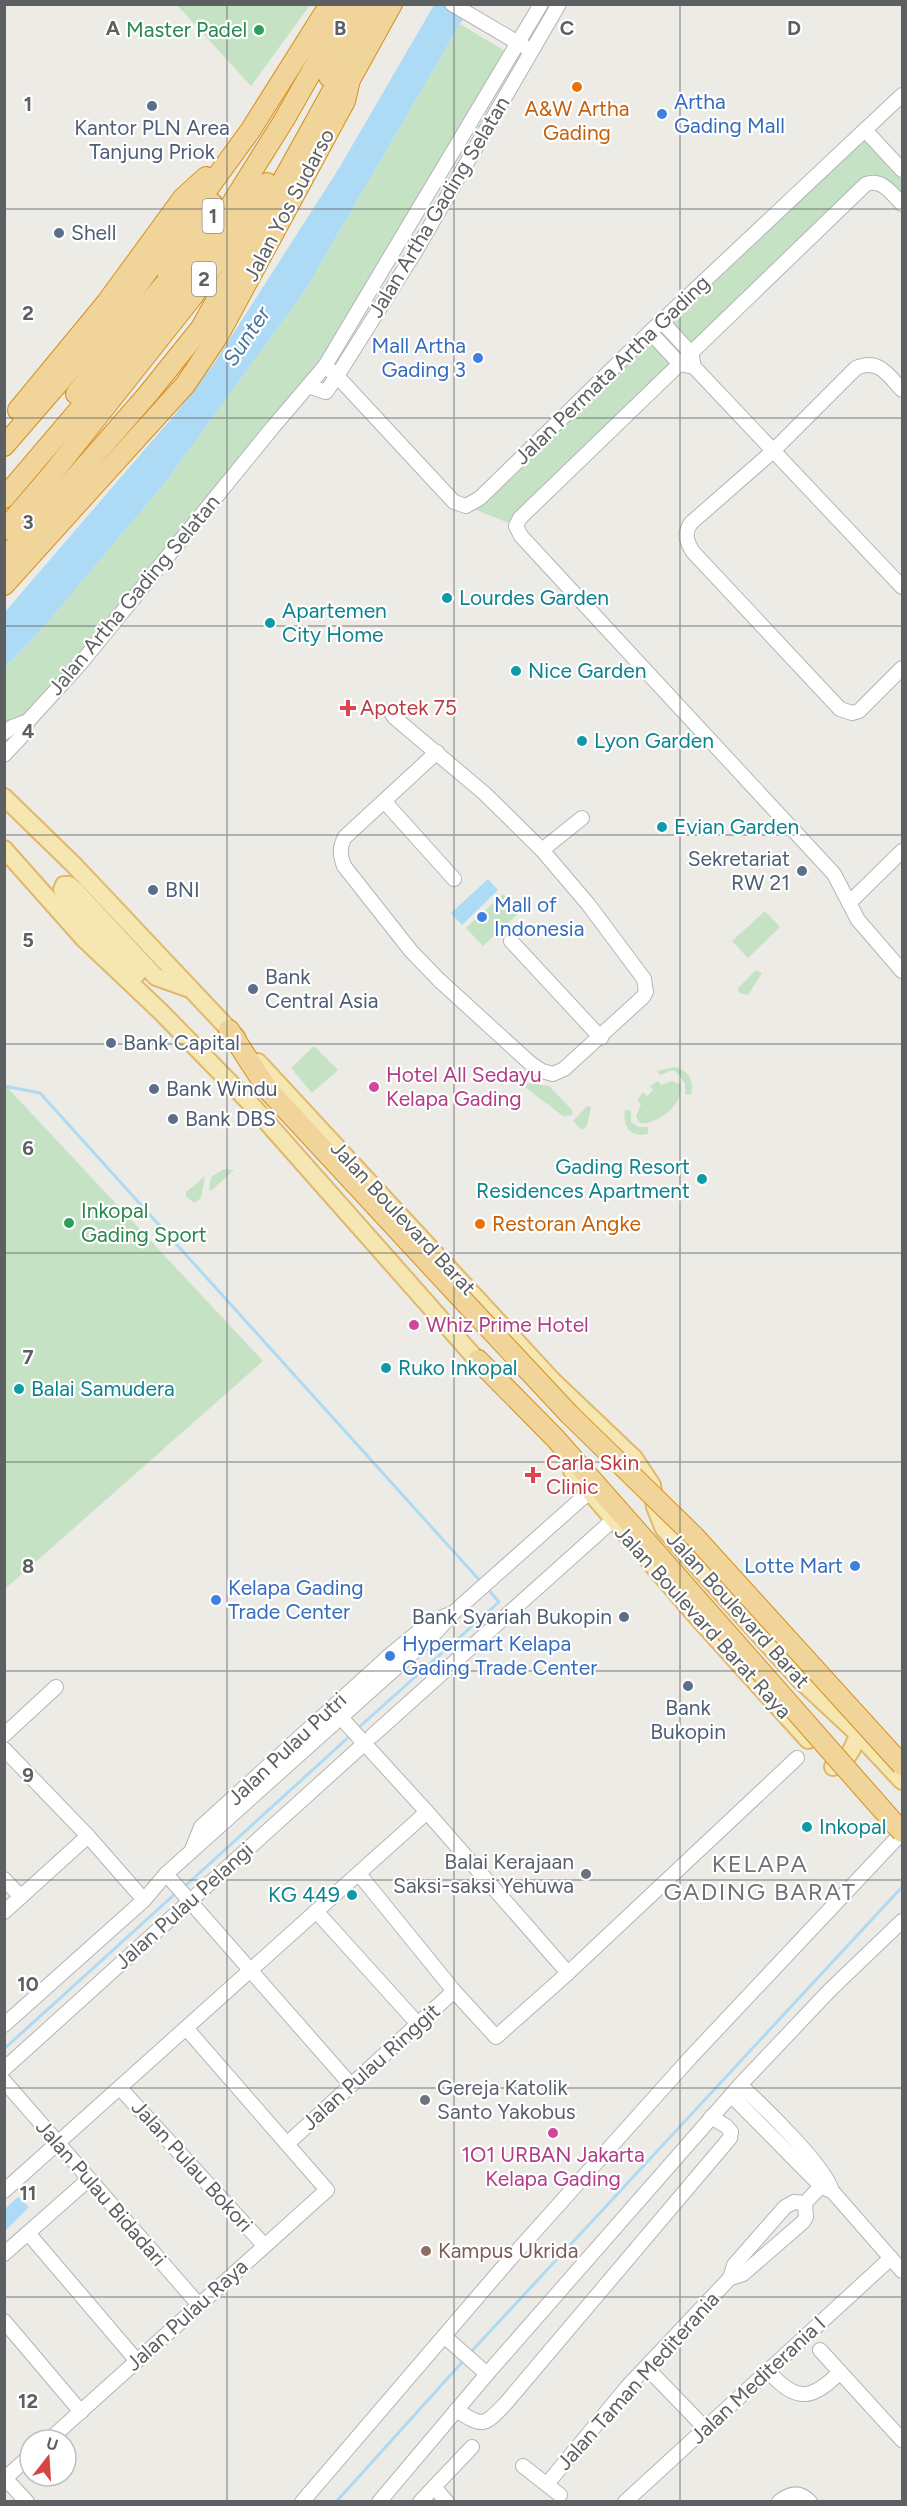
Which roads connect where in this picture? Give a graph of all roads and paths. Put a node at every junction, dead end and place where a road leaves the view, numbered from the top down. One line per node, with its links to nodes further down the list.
1 (330, 4): 14 (highway, 1)
2 (338, 4): 31 (highway, 1)
3 (350, 4): 36 (highway, 2)
4 (371, 4): 37 (highway, 2)
5 (381, 4): 23 (highway)
6 (392, 4): 15 (highway, Jalan Yos Sudarso)
7 (401, 4): 15 (street)
8 (452, 4): 11 (street)
9 (540, 4): 11 (street, Jalan Artha Gading Selatan)
10 (559, 4): 12 (street, Jalan Artha Gading Selatan)
11 (514, 41): 12 (street); 16 (street, Jalan Artha Gading Selatan)
12 (532, 51): 18 (street, Jalan Artha Gading Selatan)
13 (903, 95): 17 (street, Jalan Permata Artha Gading)
14 (270, 99): 19 (highway, 1); 31 (highway)
15 (345, 101): 40 (highway, Jalan Yos Sudarso)
16 (471, 124): 18 (street); 27 (street, Jalan Artha Gading Selatan)
17 (869, 127): 20 (street); 21 (street); 24 (street, Jalan Permata Artha Gading)
18 (484, 132): 28 (street, Jalan Artha Gading Selatan)
19 (241, 144): 32 (highway); 33 (highway, 1)
20 (903, 158)
21 (903, 170)
22 (903, 204): 26 (street)
23 (258, 223): 38 (highway); 39 (highway)
24 (662, 322): 25 (street, Jalan Permata Artha Gading); 26 (street)
25 (650, 332): 26 (street); 28 (street, Jalan Permata Artha Gading)
26 (689, 361): 34 (street); 55 (street)
27 (325, 366): 28 (street, Jalan Permata Artha Gading); 29 (street, Jalan Artha Gading Selatan)
28 (337, 376): 29 (street, Jalan Artha Gading Selatan)
29 (308, 386): 44 (street, Jalan Artha Gading Selatan)
30 (903, 390): 34 (street)
31 (63, 409): 35 (highway)
32 (4, 426)
33 (4, 446)
34 (772, 452): 41 (street); 42 (street)
35 (4, 478)
36 (4, 498)
37 (4, 530)
38 (4, 546)
39 (4, 559)
40 (4, 585)
41 (903, 587)
42 (903, 668)
43 (390, 711): 46 (street)
44 (28, 720): 45 (street, Jalan Artha Gading Selatan); 47 (street, Jalan Artha Gading Selatan)
45 (4, 734)
46 (437, 752): 49 (street); 52 (street)
47 (4, 755)
48 (4, 797): 58 (main road, Jalan Boulevard Barat)
49 (384, 801): 54 (street); 60 (street)
50 (582, 818): 52 (street)
51 (4, 849): 61 (main road, Jalan Boulevard Barat)
52 (542, 850): 60 (street)
53 (903, 851): 55 (street)
54 (454, 879)
55 (849, 903): 57 (street)
56 (511, 941): 60 (street)
57 (903, 971)
58 (190, 989): 59 (main road, Jalan Boulevard Barat); 61 (main road)
59 (229, 1030): 68 (main road, Jalan Boulevard Barat); 73 (highway, bridge)
60 (601, 1038)
61 (231, 1084): 62 (main road, Jalan Boulevard Barat)
62 (296, 1153): 63 (main road, Jalan Boulevard Barat Raya)
63 (478, 1360): 64 (main road, Jalan Boulevard Barat Raya); 78 (highway, bridge)
64 (589, 1492): 65 (main road, Jalan Boulevard Barat Raya); 67 (street, Jalan Pulau Putri)
65 (613, 1520): 70 (street, Jalan Pulau Pelangi); 74 (main road, Jalan Boulevard Barat Raya)
66 (56, 1687): 69 (street)
67 (338, 1715): 70 (street); 80 (street, Jalan Pulau Putri)
68 (858, 1734): 74 (main road); 75 (main road, Jalan Boulevard Barat)
69 (4, 1735)
70 (366, 1739): 76 (street); 83 (street, Jalan Pulau Pelangi)
71 (4, 1749): 77 (street)
72 (797, 1758): 89 (street)
73 (903, 1766)
74 (833, 1767): 78 (main road, Jalan Boulevard Barat Raya)
75 (903, 1781)
76 (427, 1812): 79 (street); 89 (street)
77 (87, 1836): 82 (street); 84 (street)
78 (901, 1837): 114 (street)
79 (359, 1874): 86 (street); 90 (street)
80 (168, 1876): 83 (street); 84 (street, Jalan Pulau Putri)
81 (4, 1879): 82 (street)
82 (21, 1897): 85 (street)
83 (189, 1899): 88 (street); 94 (street, Jalan Pulau Pelangi)
84 (144, 1900): 92 (street, Jalan Pulau Putri)
85 (4, 1911)
86 (316, 1911): 88 (street); 91 (street)
87 (903, 1921): 98 (street)
88 (250, 1971): 93 (street); 96 (street)
89 (568, 1973): 90 (street)
90 (454, 1991): 91 (street, Jalan Pulau Ringgit)
91 (418, 2024): 96 (street, Jalan Pulau Ringgit)
92 (4, 2025)
93 (186, 2028): 97 (street); 101 (street)
94 (4, 2069)
95 (4, 2081): 100 (street, Jalan Pulau Bidadari)
96 (351, 2085): 101 (street, Jalan Pulau Ringgit)
97 (120, 2088): 100 (street); 107 (street, Jalan Pulau Bokori)
98 (736, 2090): 99 (street); 103 (street)
99 (711, 2117): 118 (street); 121 (street)
100 (58, 2143): 102 (street, Jalan Pulau Bidadari); 104 (street)
101 (288, 2143): 107 (street, Jalan Pulau Raya)
102 (89, 2179): 106 (street); 112 (street, Jalan Pulau Bidadari)
103 (827, 2186): 105 (street, Jalan Taman Mediterania); 109 (street)
104 (4, 2191)
105 (805, 2203): 111 (street, Jalan Taman Mediterania); 111 (street, Jalan Taman Mediterania)
106 (28, 2233): 108 (street); 116 (street)
107 (264, 2245): 112 (street, Jalan Pulau Raya)
108 (4, 2254)
109 (891, 2258): 110 (street); 124 (street, Jalan Mediterania I)
110 (903, 2271)
111 (730, 2278): 117 (street, Jalan Taman Mediterania)
112 (199, 2305): 116 (street, Jalan Pulau Raya)
113 (4, 2321): 122 (street)
114 (448, 2340): 118 (street); 134 (street)
115 (820, 2350): 119 (street)
116 (137, 2361): 122 (street, Jalan Pulau Raya)
117 (646, 2367): 124 (street); 130 (street, Jalan Taman Mediterania)
118 (482, 2369): 121 (street)
119 (840, 2372): 120 (street); 125 (street)
120 (771, 2374)
121 (456, 2410): 135 (street)
122 (81, 2412): 123 (street, Jalan Pulau Raya)
123 (63, 2428)
124 (706, 2429): 138 (street, Jalan Mediterania I)
125 (903, 2440)
126 (472, 2447): 131 (street)
127 (523, 2466): 130 (street)
128 (18, 2467): 129 (street)
129 (5, 2478): 133 (street)
130 (547, 2484): 132 (street)
131 (434, 2487): 136 (street); 137 (street)
132 (560, 2495)
133 (27, 2502)
134 (302, 2502)
135 (379, 2502)
136 (420, 2502)
137 (447, 2502)
138 (625, 2502)
139 (779, 2502): 140 (street)
140 (810, 2502)

